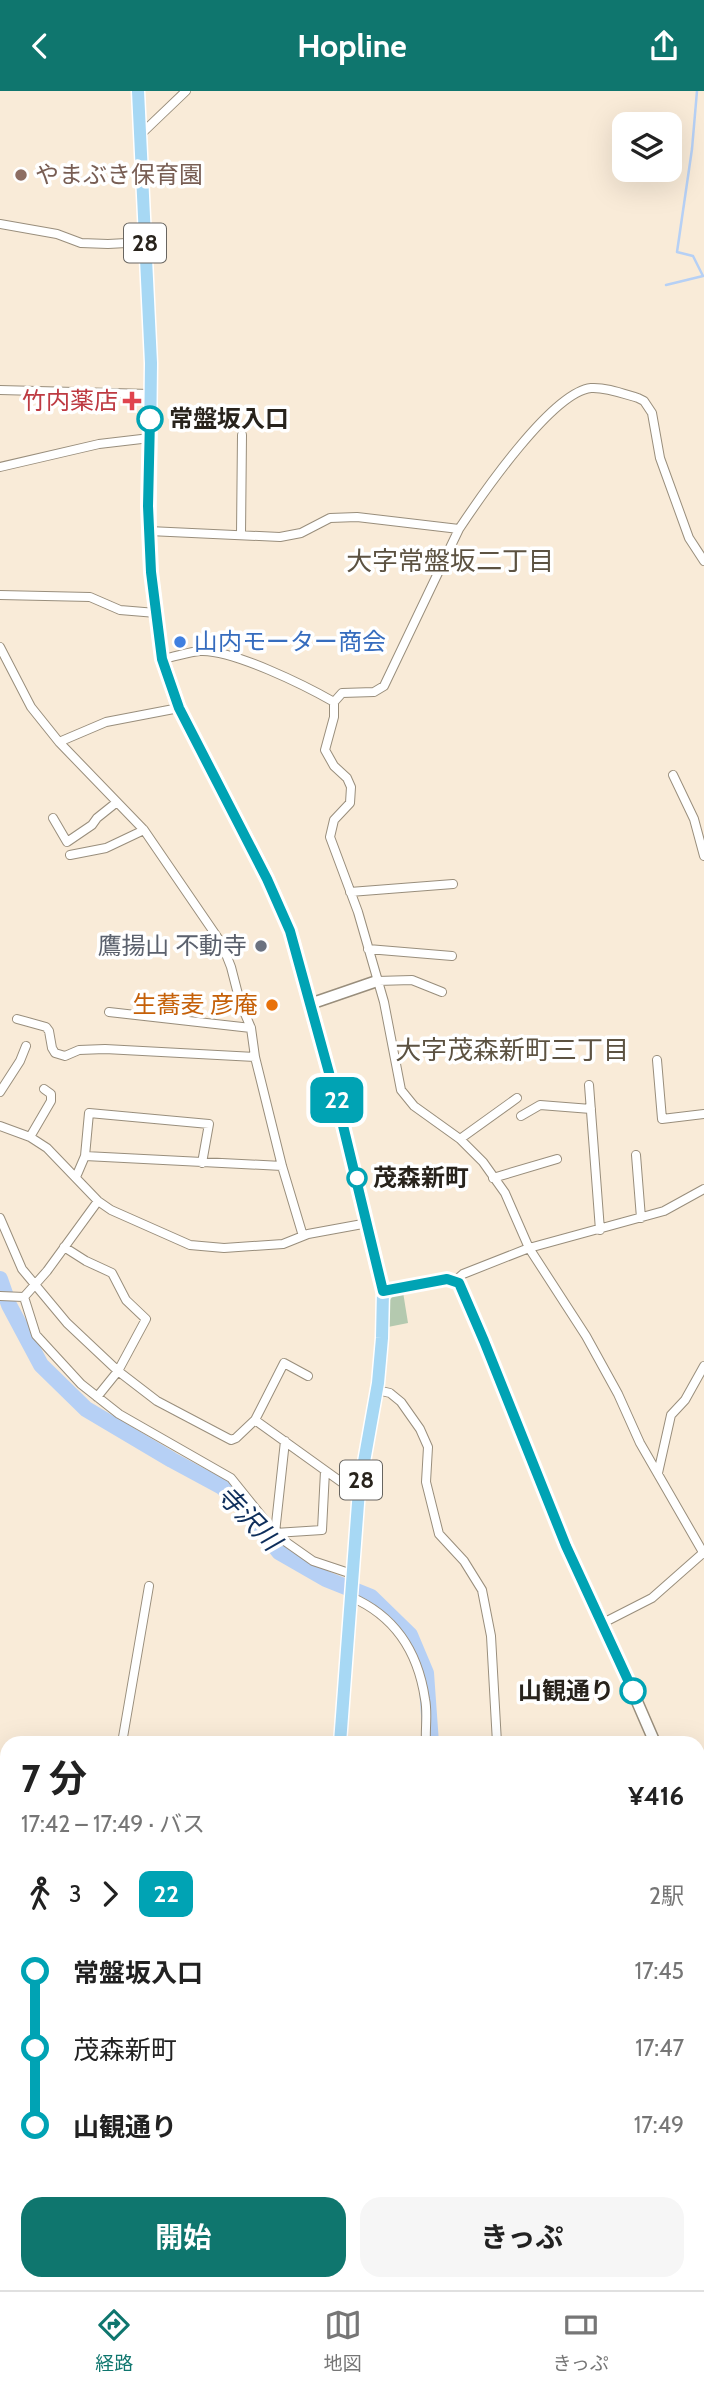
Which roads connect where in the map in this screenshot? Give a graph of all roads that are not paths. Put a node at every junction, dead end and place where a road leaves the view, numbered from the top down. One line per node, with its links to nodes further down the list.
1 (138, 91): 3 (main road, 28)
2 (186, 91): 3 (street)
3 (140, 135): 5 (main road, 28)
4 (0, 224): 5 (street)
5 (145, 241): 7 (main road, 28)
6 (0, 390): 7 (street)
7 (150, 394): 9 (main road, 28)
8 (242, 435): 13 (street)
9 (150, 438): 10 (street); 12 (main road, 28)
10 (0, 467)
11 (459, 529): 13 (street); 14 (street); 19 (street)
12 (149, 531): 13 (street); 16 (main road, 28)
13 (241, 534)
14 (704, 561)
15 (0, 595): 16 (street)
16 (156, 613): 18 (main road, 28)
17 (0, 646): 21 (street)
18 (162, 659): 19 (street); 20 (main road, 28)
19 (334, 702): 29 (street)
20 (179, 708): 21 (street); 34 (main road, 28)
21 (59, 742): 23 (street)
22 (673, 775): 27 (street)
23 (117, 802): 24 (street); 25 (street)
24 (53, 818)
25 (144, 830): 26 (street); 37 (street)
26 (70, 855)
27 (704, 856)
28 (453, 884): 29 (street)
29 (350, 892): 30 (street)
30 (368, 949): 31 (street); 32 (street)
31 (452, 956)
32 (377, 981): 33 (street); 34 (street); 50 (street)
33 (442, 992)
34 (310, 1003): 62 (main road, 28)
35 (109, 1012): 37 (street)
36 (17, 1019): 39 (street)
37 (251, 1028): 39 (street)
38 (26, 1046): 43 (street)
39 (255, 1057): 55 (street)
40 (657, 1060): 46 (street)
41 (589, 1085): 45 (street)
42 (44, 1089): 49 (street)
43 (0, 1092)
44 (517, 1098): 50 (street)
45 (591, 1109): 47 (street); 63 (street)
46 (704, 1114)
47 (521, 1116)
48 (0, 1126): 49 (street)
49 (30, 1137): 56 (street)
50 (460, 1139): 57 (street)
51 (636, 1155): 61 (street)
52 (85, 1156): 54 (street); 54 (street); 56 (street)
53 (557, 1159): 57 (street)
54 (202, 1163): 55 (street)
55 (282, 1166): 64 (street)
56 (76, 1177): 59 (street)
57 (493, 1178): 66 (street)
58 (704, 1189): 61 (street)
59 (97, 1201): 64 (street); 65 (street)
60 (0, 1218): 68 (street)
61 (641, 1218): 63 (street)
62 (368, 1223): 64 (street); 69 (main road, 28)
63 (600, 1230): 66 (street)
64 (303, 1236)
65 (64, 1247): 68 (street); 73 (street)
66 (529, 1248): 67 (street); 80 (street)
67 (456, 1280): 69 (street); 87 (street)
68 (36, 1285): 71 (street); 73 (street)
69 (383, 1291): 75 (main road, 28)
70 (1, 1296): 71 (street)
71 (22, 1297): 76 (street)
72 (704, 1366): 80 (street)
73 (117, 1371): 76 (street); 77 (street)
74 (308, 1376): 77 (street)
75 (377, 1390): 81 (main road, 28); 91 (street)
76 (97, 1397): 82 (street)
77 (255, 1420): 78 (street)
78 (285, 1441): 79 (street); 82 (street)
79 (325, 1471): 81 (street); 82 (street)
80 (658, 1473): 83 (street)
81 (359, 1490): 84 (main road, 28)
82 (275, 1533): 84 (street)
83 (704, 1554): 87 (street)
84 (352, 1576): 86 (main road, 28)
85 (149, 1585): 88 (street)
86 (351, 1595): 89 (main road, 28); 90 (street)
87 (603, 1623): 92 (street)
88 (123, 1736)
89 (341, 1736)
90 (426, 1736)
91 (497, 1736)
92 (652, 1736)

